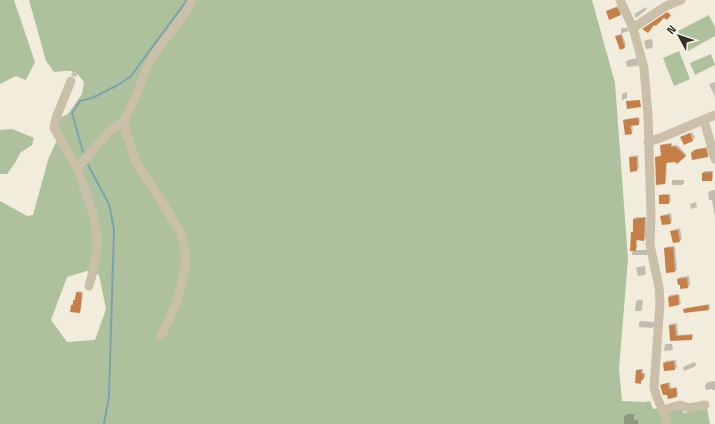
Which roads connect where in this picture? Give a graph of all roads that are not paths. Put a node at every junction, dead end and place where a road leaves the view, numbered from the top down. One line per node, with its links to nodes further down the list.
1 (192, 0): 7 (street)
2 (620, 0): 4 (street)
3 (681, 0): 4 (street)
4 (633, 28): 9 (street)
5 (71, 81): 11 (street)
6 (715, 115): 8 (street)
7 (124, 120): 11 (street); 13 (street)
8 (704, 120): 9 (street); 10 (street)
9 (648, 142): 15 (street)
10 (715, 159)
11 (78, 168): 12 (street)
12 (89, 286)
13 (161, 336)
14 (705, 405): 15 (street)
15 (663, 410): 16 (street)
16 (667, 424)

